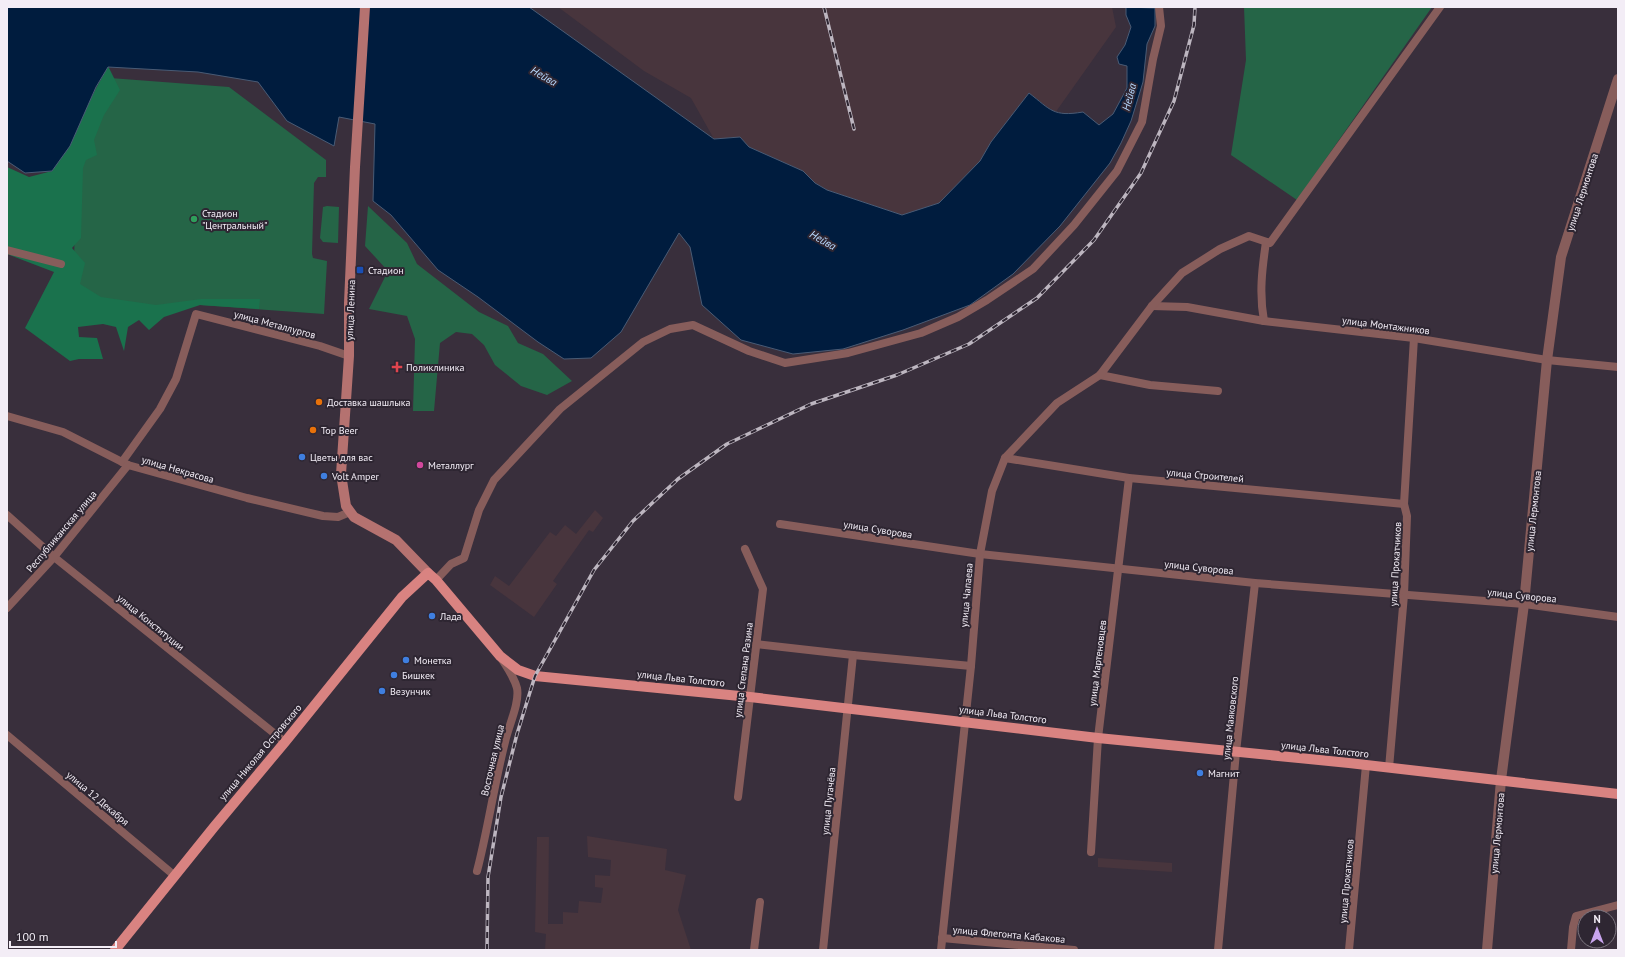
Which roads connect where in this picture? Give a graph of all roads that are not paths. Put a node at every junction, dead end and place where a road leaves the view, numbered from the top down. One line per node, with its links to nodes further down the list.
1 (365, 7): 12 (main road, улица Ленина)
2 (1159, 7): 29 (street)
3 (1440, 7): 5 (street)
4 (1618, 79): 13 (street, улица Лермонтова)
5 (1266, 242): 8 (street, улица Чапаева); 10 (street)
6 (7, 250): 7 (street)
7 (61, 264)
8 (1152, 306): 10 (street, улица Монтажников); 15 (street, улица Чапаева)
9 (196, 314): 12 (street, улица Металлургов); 19 (street, Республиканская улица)
10 (1264, 321): 11 (street, улица Монтажников)
11 (1414, 338): 13 (street, улица Монтажников); 21 (street, улица Прокатчиков)
12 (349, 356): 22 (main road, улица Ленина)
13 (1547, 360): 14 (street, улица Монтажников); 32 (street, улица Лермонтова)
14 (1618, 367)
15 (1100, 375): 16 (street); 18 (street, улица Чапаева)
16 (1218, 391)
17 (7, 416): 19 (street, улица Некрасова)
18 (1005, 458): 20 (street, улица Строителей); 26 (street, улица Чапаева)
19 (125, 464): 22 (street, улица Некрасова); 27 (street, Республиканская улица)
20 (1129, 478): 21 (street, улица Строителей); 28 (street, улица Мартеновцев)
21 (1404, 504): 31 (street, улица Прокатчиков)
22 (350, 512): 29 (main road)
23 (7, 515): 27 (street, улица Конституции)
24 (780, 524): 26 (street, улица Суворова)
25 (745, 549): 35 (street, улица Степана Разина)
26 (980, 554): 28 (street, улица Суворова); 38 (street, улица Чапаева)
27 (54, 557): 33 (street, Республиканская улица); 44 (street, улица Конституции)
28 (1119, 569): 30 (street, улица Суворова); 43 (street, улица Мартеновцев)
29 (432, 576): 37 (main road, улица Льва Толстого); 44 (main road, улица Николая Островского)
30 (1255, 583): 31 (street, улица Суворова); 45 (street, улица Маяковского)
31 (1404, 595): 32 (street, улица Суворова); 47 (street, улица Прокатчиков)
32 (1524, 604): 34 (street, улица Суворова); 48 (street, улица Лермонтова)
33 (7, 608)
34 (1618, 617)
35 (756, 644): 36 (street); 39 (street, улица Степана Разина)
36 (853, 655): 38 (street); 40 (street, улица Пугачёва)
37 (500, 656): 39 (main road, улица Льва Толстого); 52 (street, Восточная улица)
38 (971, 666): 41 (street, улица Чапаева)
39 (750, 697): 40 (main road, улица Льва Толстого); 50 (street, улица Степана Разина)
40 (848, 709): 41 (main road, улица Льва Толстого); 59 (street, улица Пугачёва)
41 (965, 722): 43 (main road, улица Льва Толстого); 56 (street, улица Чапаева)
42 (7, 735): 53 (street, улица 12 Декабря)
43 (1098, 738): 45 (main road, улица Льва Толстого); 51 (street, улица Мартеновцев)
44 (285, 742): 53 (main road, улица Николая Островского)
45 (1236, 752): 46 (main road, улица Льва Толстого); 62 (street, улица Маяковского)
46 (1366, 765): 47 (main road, улица Льва Толстого); 63 (street, улица Прокатчиков)
47 (1389, 768): 48 (main road, улица Льва Толстого)
48 (1501, 780): 49 (main road, улица Льва Толстого); 64 (street, улица Лермонтова)
49 (1618, 794)
50 (738, 797)
51 (1091, 852)
52 (477, 872)
53 (175, 876): 57 (main road, улица Николая Островского)
54 (760, 902): 58 (street)
55 (1618, 906): 65 (street)
56 (942, 938): 60 (street, улица Чапаева); 61 (street, улица Флегонта Кабакова)
57 (115, 950)
58 (754, 950)
59 (823, 950)
60 (941, 950)
61 (1074, 950)
62 (1218, 950)
63 (1349, 950)
64 (1487, 950)
65 (1571, 950)

